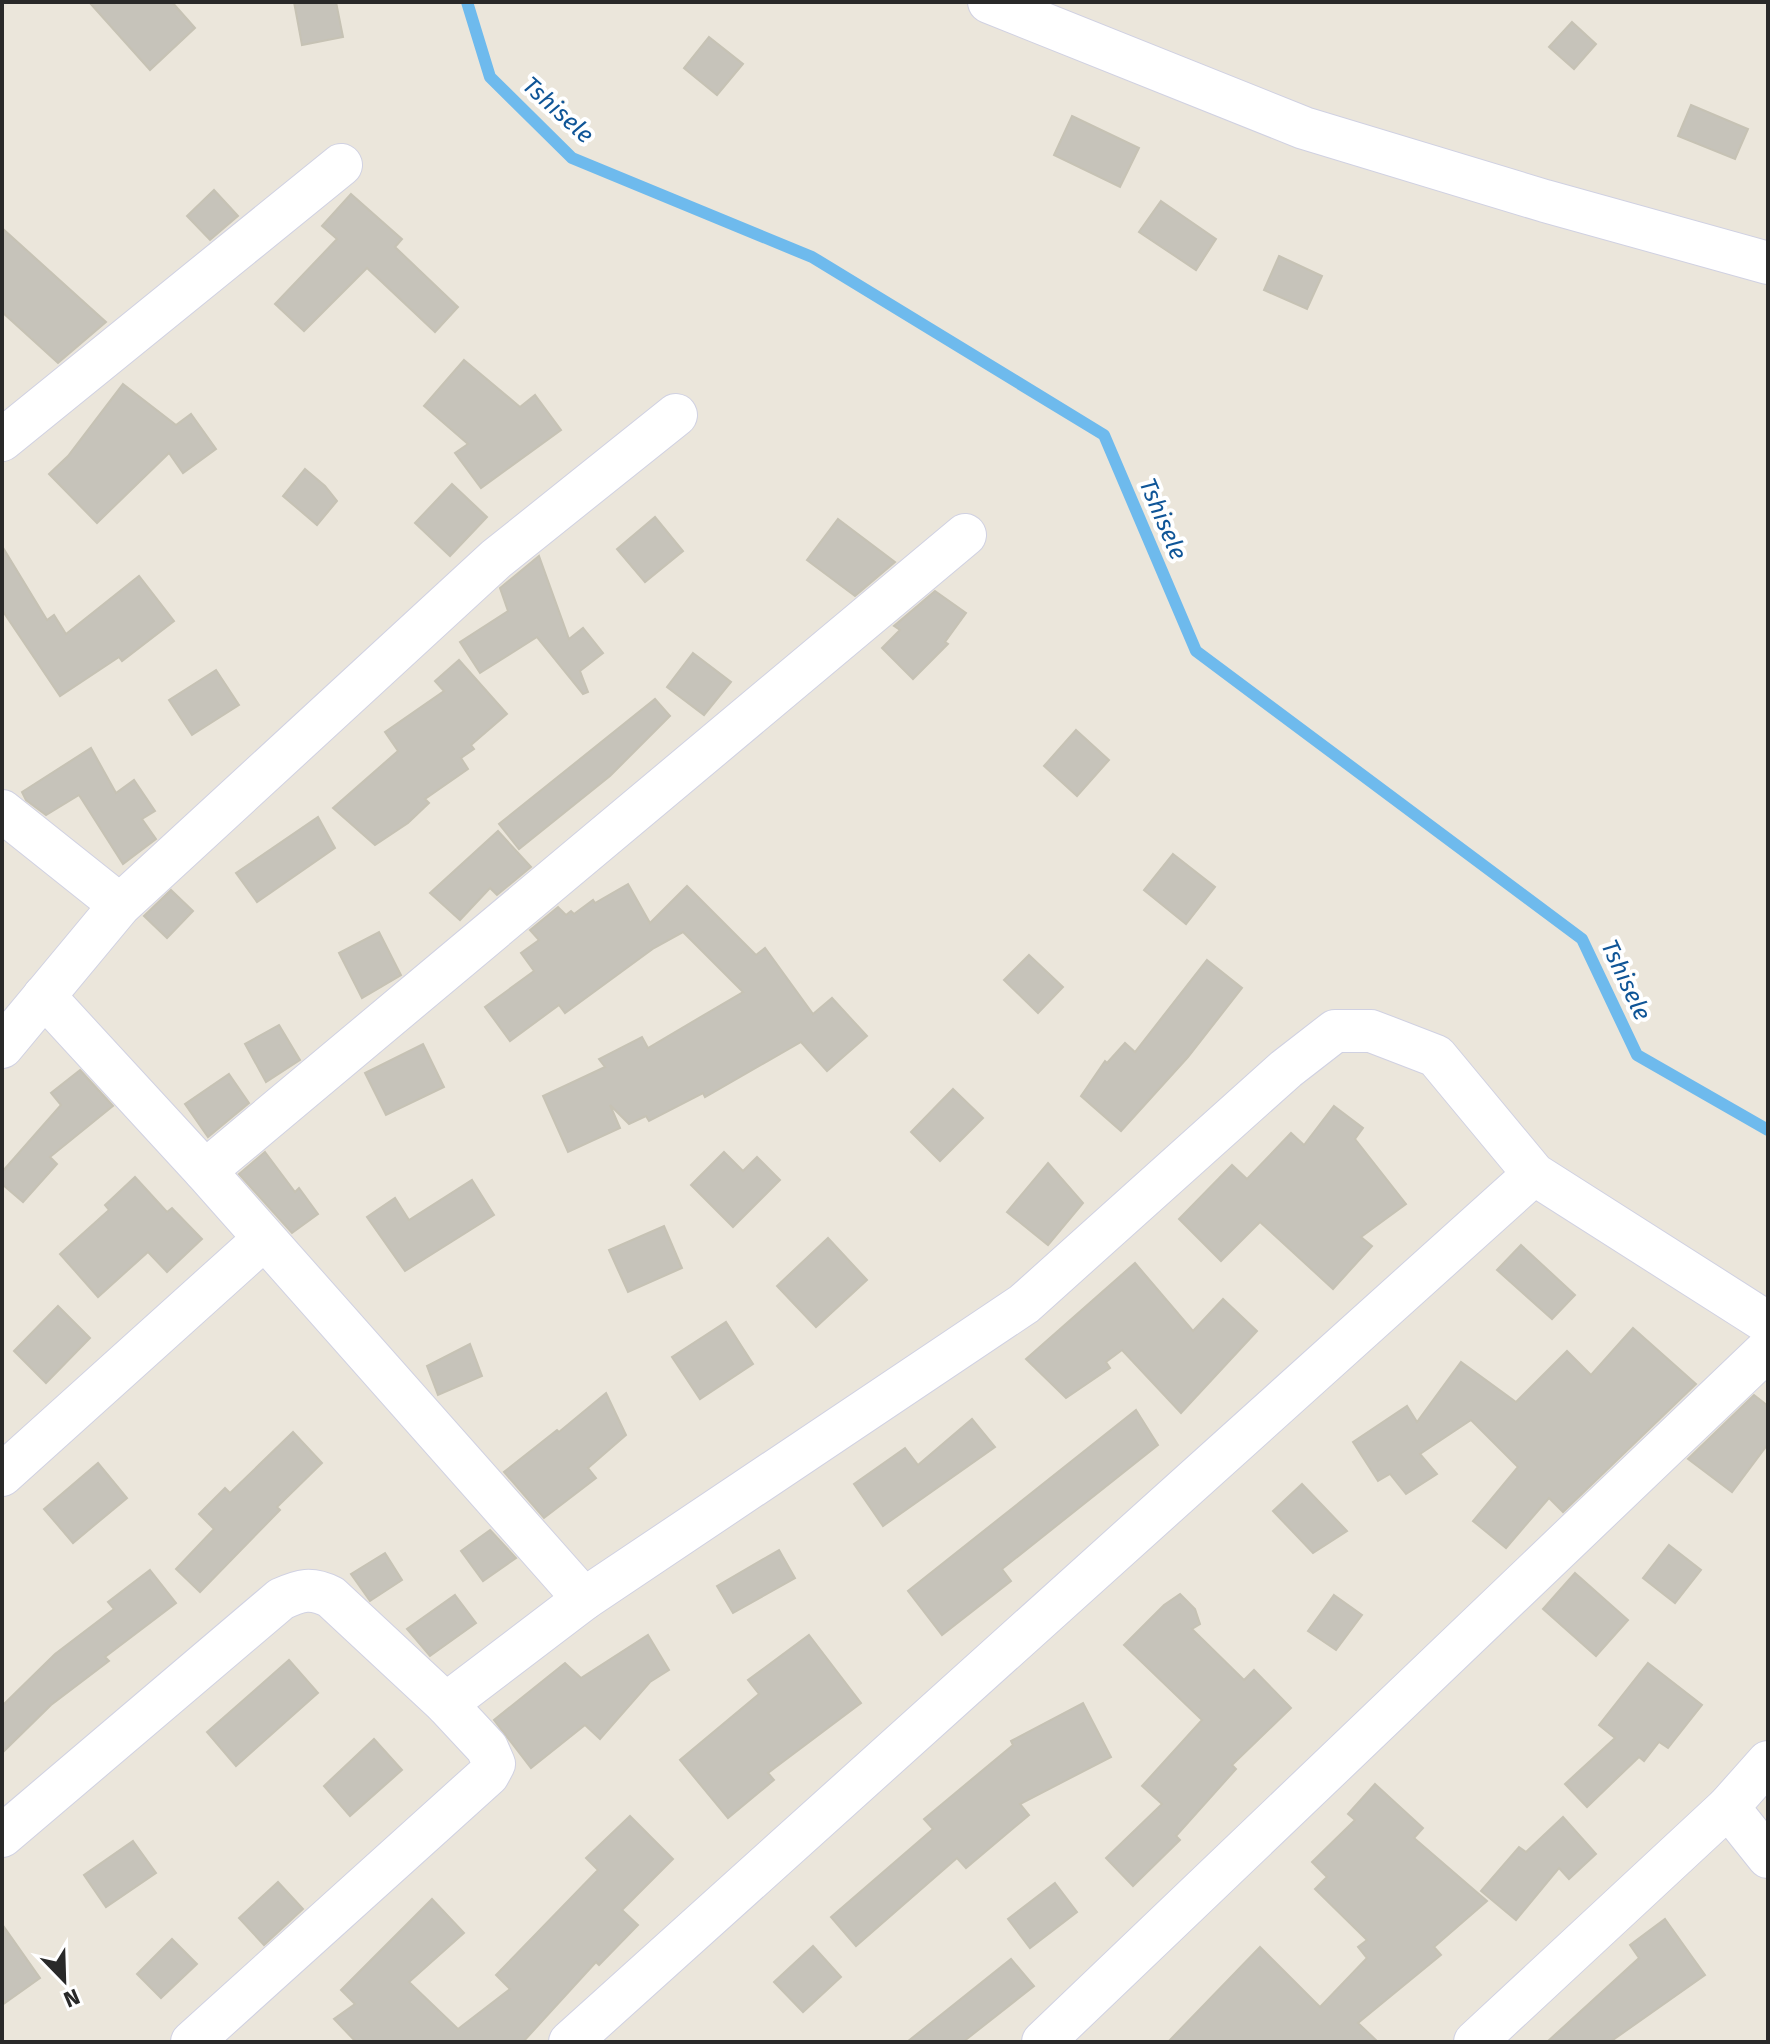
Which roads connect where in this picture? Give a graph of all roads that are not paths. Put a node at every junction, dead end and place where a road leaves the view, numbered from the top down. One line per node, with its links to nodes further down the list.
1 (989, 2): 3 (street)
2 (341, 165): 5 (street)
3 (1768, 263)
4 (676, 415): 8 (street)
5 (2, 440)
6 (965, 535): 11 (street)
7 (2, 811): 8 (street)
8 (120, 905): 9 (street)
9 (44, 996): 10 (street); 11 (street)
10 (2, 1047)
11 (205, 1171): 13 (street)
12 (1534, 1174): 14 (street); 17 (street); 24 (street)
13 (264, 1239): 16 (street); 17 (street)
14 (1768, 1323)
15 (1768, 1349): 25 (street)
16 (2, 1475)
17 (584, 1599): 18 (street)
18 (446, 1704): 21 (street); 23 (street)
19 (1768, 1762): 20 (street)
20 (1728, 1807): 22 (street); 26 (street)
21 (2, 1836)
22 (1768, 1857)
23 (192, 2042)
24 (570, 2042)
25 (1043, 2042)
26 (1475, 2042)

